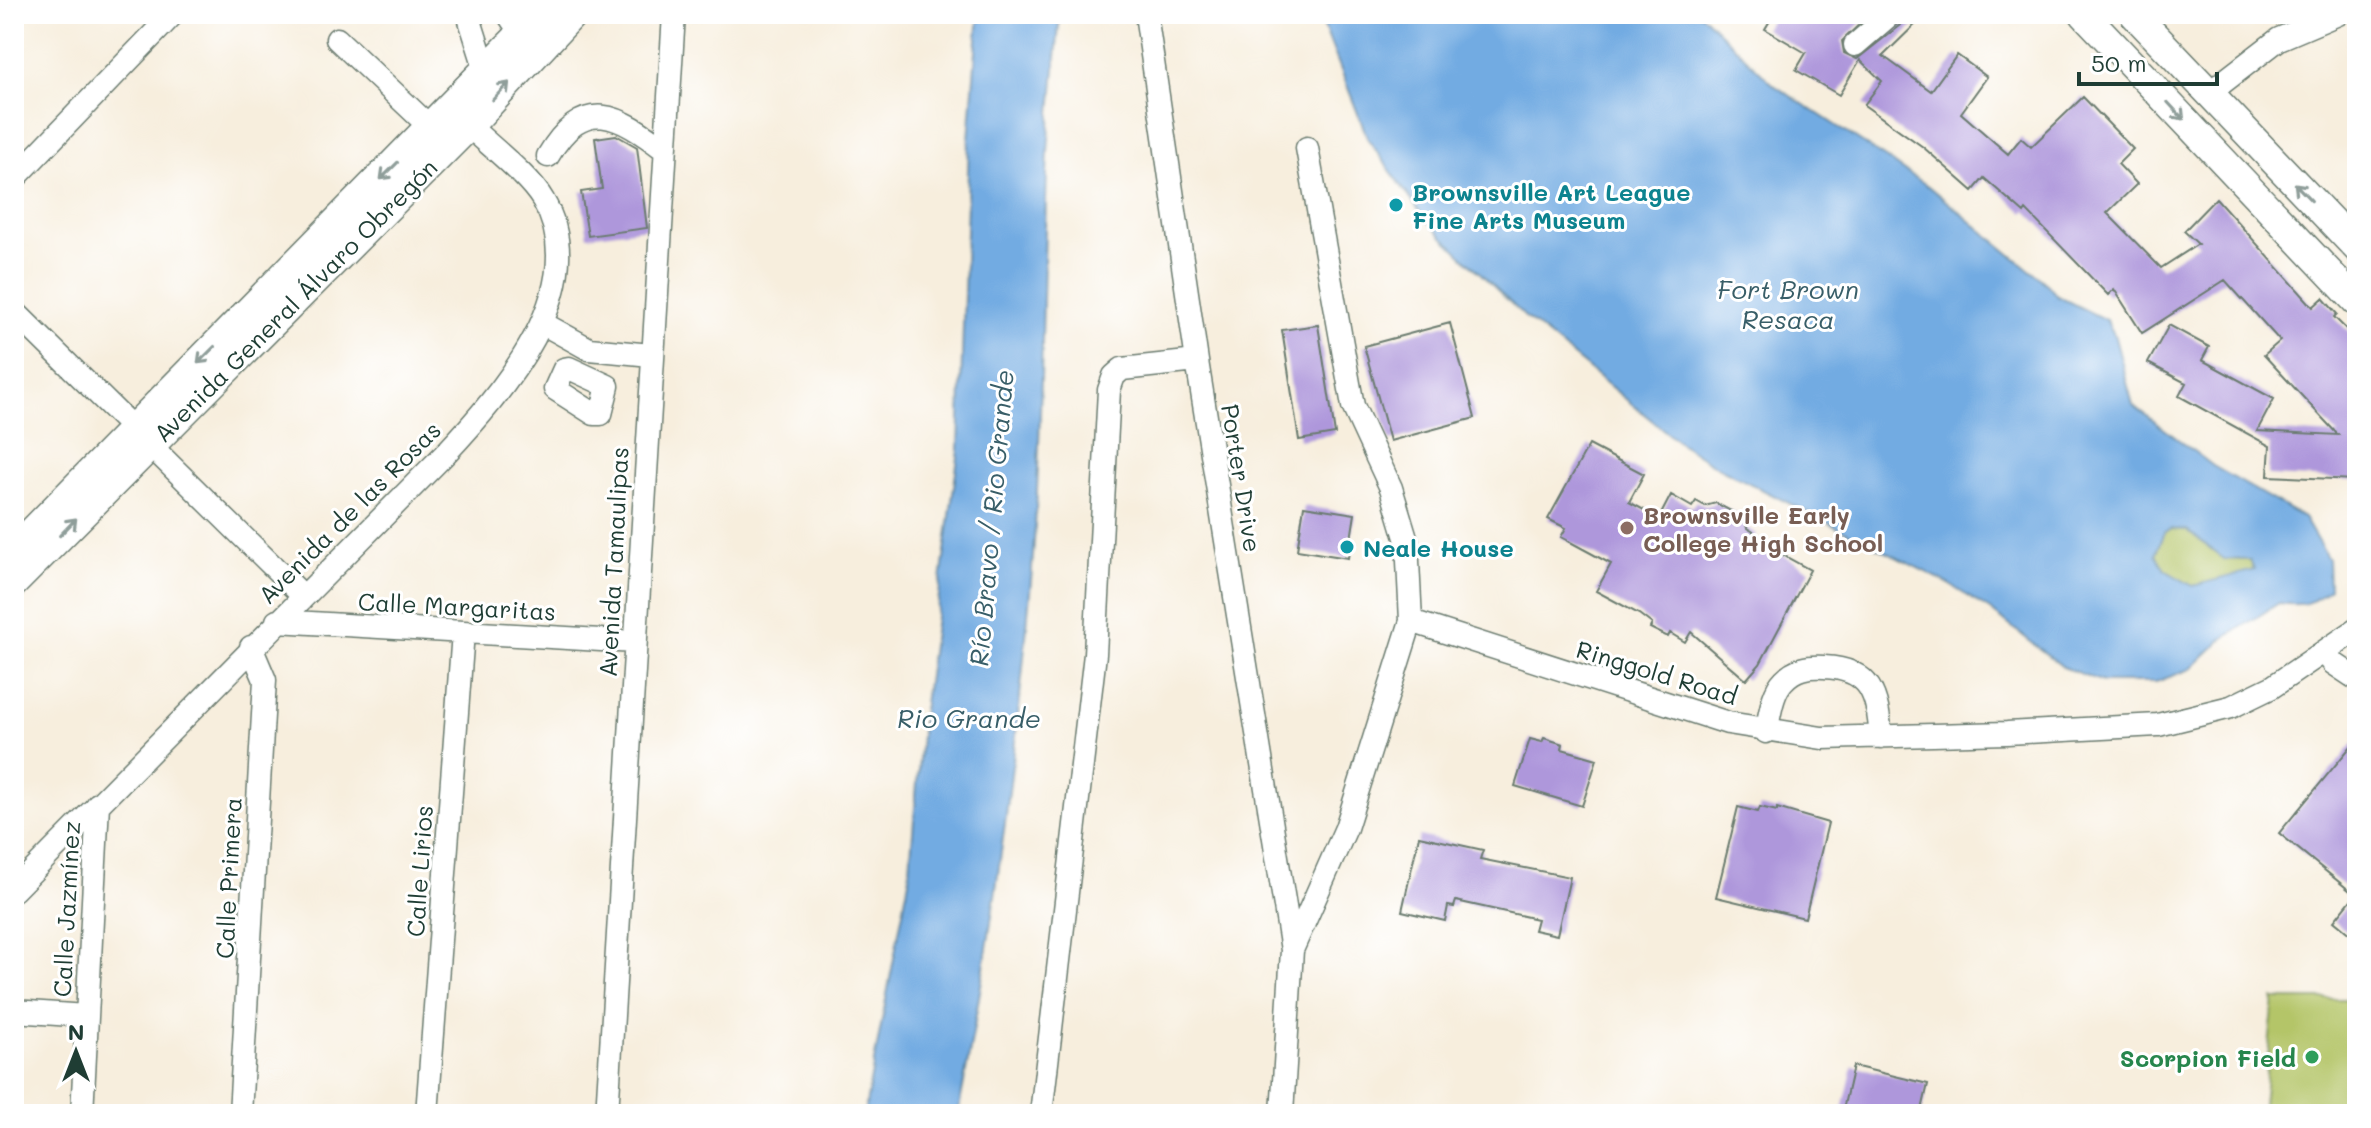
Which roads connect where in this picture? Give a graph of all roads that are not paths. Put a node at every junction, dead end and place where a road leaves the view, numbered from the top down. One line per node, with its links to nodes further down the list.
1 (173, 14): 21 (street)
2 (468, 14): 14 (street)
3 (540, 14): 11 (main road, Avenida General Álvaro Obregón)
4 (573, 14): 16 (main road, Avenida General Álvaro Obregón, one-way to 4)
5 (674, 14): 19 (street, Avenida Tamaulipas)
6 (1146, 14): 29 (street, Porter Drive)
7 (1891, 14): 13 (street)
8 (2084, 14): 24 (main road, one-way to 24)
9 (2134, 14): 15 (main road)
10 (2338, 14): 15 (street)
11 (515, 25): 14 (main road, Avenida General Álvaro Obregón)
12 (337, 39): 17 (street)
13 (1855, 45)
14 (486, 71): 17 (main road, Avenida General Álvaro Obregón)
15 (2209, 93): 23 (main road, one-way to 15)
16 (469, 126): 22 (main road, Avenida General Álvaro Obregón); 26 (street, Avenida de las Rosas)
17 (431, 128): 22 (main road, Avenida General Álvaro Obregón, one-way to 22)
18 (1307, 148): 36 (street)
19 (665, 150): 20 (street); 28 (street, Avenida Tamaulipas)
20 (548, 156)
21 (14, 179)
22 (346, 231): 31 (main road, Avenida General Álvaro Obregón)
23 (2357, 248)
24 (2357, 302)
25 (14, 311): 31 (street)
26 (542, 323): 27 (street); 34 (street, Avenida de las Rosas)
27 (589, 349): 28 (street); 30 (street)
28 (651, 355): 39 (street, Avenida Tamaulipas)
29 (1197, 361): 47 (street, Porter Drive); 54 (street)
30 (581, 373)
31 (142, 436): 32 (main road, Avenida General Álvaro Obregón); 33 (main road, Avenida General Álvaro Obregón, one-way to 31); 34 (street)
32 (14, 550)
33 (14, 583)
34 (302, 595): 35 (street, Avenida de las Rosas)
35 (277, 621): 38 (street, Calle Margaritas); 40 (street, Avenida de las Rosas)
36 (1411, 621): 43 (street, Ringgold Road); 47 (street)
37 (2357, 629): 41 (street, Ringgold Road)
38 (463, 632): 39 (street, Calle Margaritas); 52 (street, Calle Lirios)
39 (635, 642): 53 (street, Avenida Tamaulipas)
40 (251, 647): 45 (street, Avenida de las Rosas); 51 (street, Calle Primera)
41 (2325, 652): 42 (street); 44 (street, Ringgold Road)
42 (2357, 679)
43 (1766, 732): 44 (street, Ringgold Road); 44 (street)
44 (1881, 737)
45 (98, 804): 46 (street, Avenida de las Rosas); 49 (street, Calle Jazmínez)
46 (14, 890)
47 (1292, 950): 55 (street)
48 (14, 1011): 49 (street)
49 (86, 1016): 50 (street, Calle Jazmínez)
50 (82, 1114)
51 (240, 1114)
52 (427, 1114)
53 (607, 1114)
54 (1041, 1114)
55 (1282, 1114)

